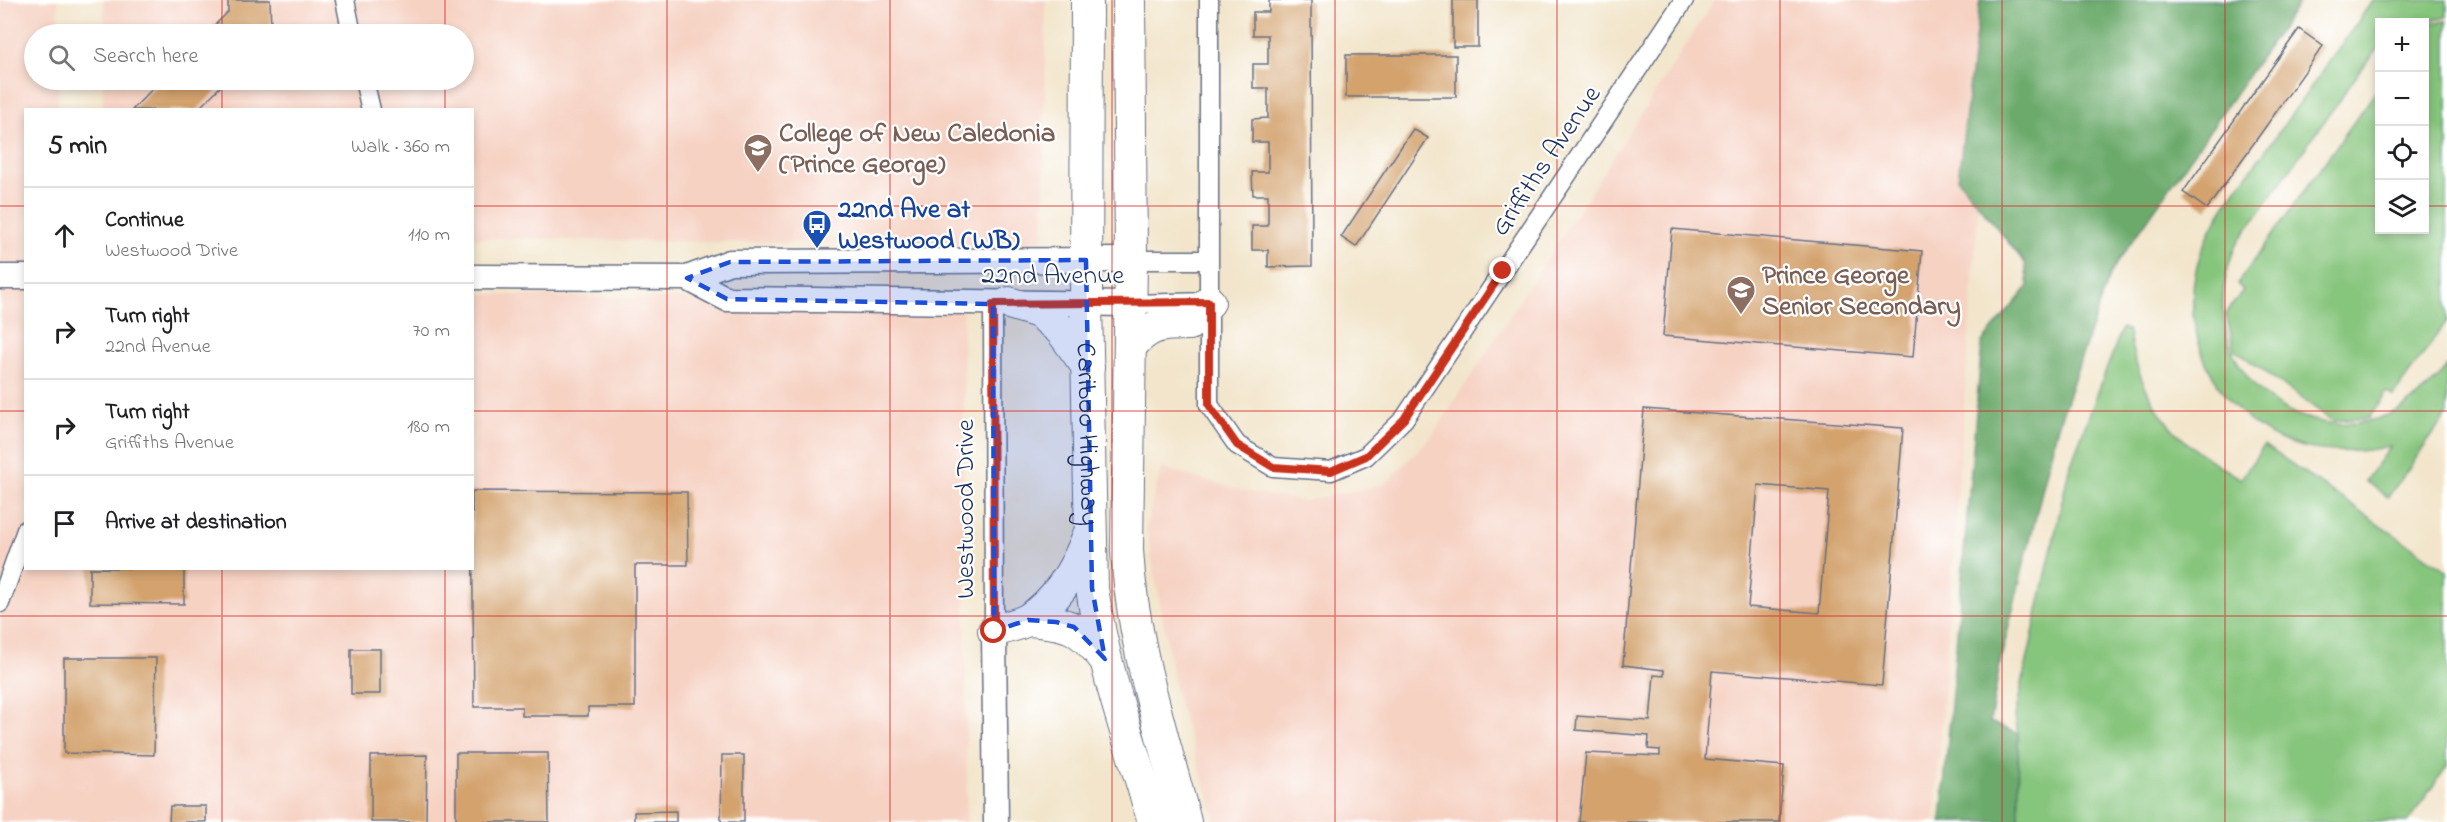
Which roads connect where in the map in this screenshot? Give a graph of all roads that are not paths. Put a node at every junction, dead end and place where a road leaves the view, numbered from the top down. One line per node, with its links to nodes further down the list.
1 (345, 0): 6 (street)
2 (1087, 0): 9 (highway, Cariboo Highway)
3 (1130, 0): 10 (highway, Cariboo Highway)
4 (1209, 0): 11 (street, Griffiths Avenue)
5 (1684, 0): 16 (street, Griffiths Avenue)
6 (350, 24)
7 (366, 90): 8 (street)
8 (371, 108)
9 (1086, 260): 10 (street, 22nd Avenue); 15 (street, 22nd Avenue); 18 (highway, Cariboo Highway)
10 (1131, 260): 11 (street, 22nd Avenue); 19 (highway, Cariboo Highway)
11 (1209, 260): 16 (street, Griffiths Avenue)
12 (0, 277): 13 (street)
13 (24, 277)
14 (474, 277): 15 (street, 22nd Avenue)
15 (687, 278): 17 (street, 22nd Avenue)
16 (1209, 302): 19 (street, 22nd Avenue); 20 (highway)
17 (1001, 304): 18 (street, 22nd Avenue); 21 (highway); 26 (street, Westwood Drive)
18 (1086, 304): 19 (street, 22nd Avenue); 21 (highway, Cariboo Highway)
19 (1131, 304): 20 (highway, Cariboo Highway)
20 (1130, 347): 30 (highway, Cariboo Highway)
21 (1088, 367): 22 (highway, Cariboo Highway)
22 (1091, 529): 25 (highway); 27 (highway, Cariboo Highway)
23 (24, 536): 24 (street)
24 (0, 603)
25 (1028, 620): 26 (highway); 27 (highway)
26 (994, 631): 28 (street, Westwood Drive)
27 (1105, 659): 29 (highway, Cariboo Highway)
28 (996, 822)
29 (1155, 822)
30 (1185, 822)

